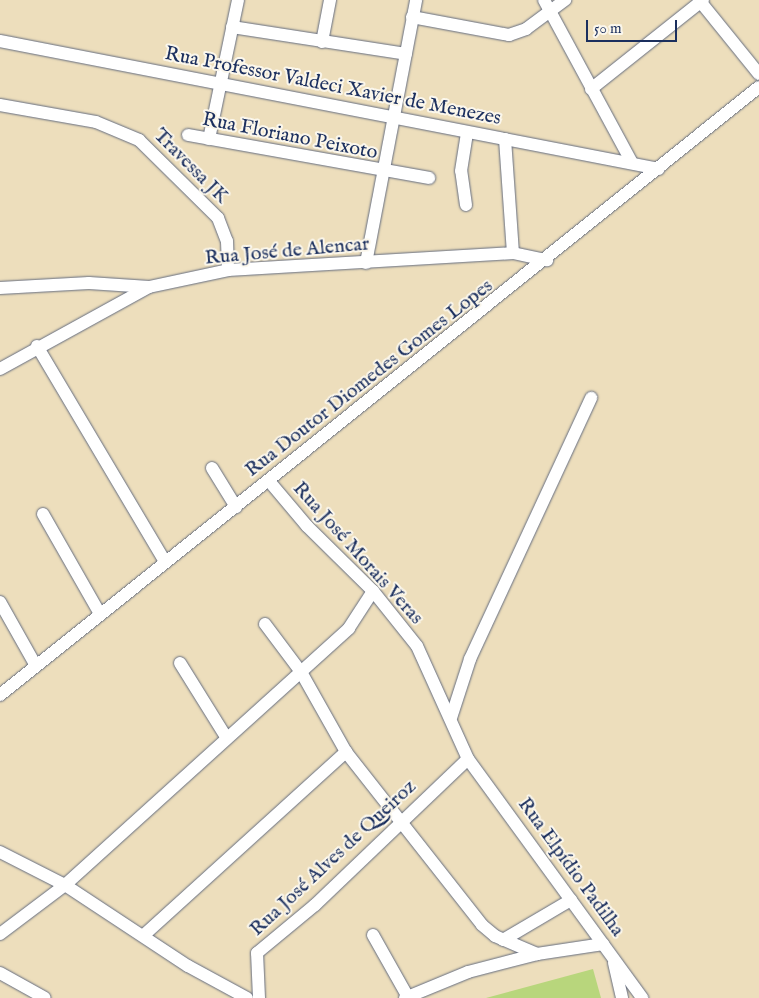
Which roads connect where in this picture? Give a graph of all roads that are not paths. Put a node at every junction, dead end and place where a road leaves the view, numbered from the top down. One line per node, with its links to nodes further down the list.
1 (238, 0): 9 (street)
2 (330, 0): 11 (street)
3 (416, 0): 8 (street)
4 (544, 0): 7 (street)
5 (565, 0): 7 (street)
6 (701, 1): 13 (street); 16 (street)
7 (551, 12): 8 (street); 16 (street)
8 (412, 17): 12 (street)
9 (232, 27): 11 (street); 14 (street)
10 (0, 41): 14 (street, Rua Professor Valdeci Xavier de Menezes)
11 (322, 42): 12 (street)
12 (406, 54): 18 (street)
13 (759, 74)
14 (221, 83): 18 (street, Rua Professor Valdeci Xavier de Menezes); 21 (street)
15 (759, 87): 24 (street, Rua Doutor Diomedes Gomes Lopes)
16 (592, 89): 23 (street)
17 (0, 105): 31 (street, Travessa JK)
18 (396, 115): 19 (street, Rua Professor Valdeci Xavier de Menezes); 25 (street)
19 (467, 132): 22 (street, Rua Professor Valdeci Xavier de Menezes); 27 (street)
20 (188, 135): 21 (street, Rua Floriano Peixoto)
21 (209, 139): 25 (street, Rua Floriano Peixoto)
22 (505, 139): 23 (street, Rua Professor Valdeci Xavier de Menezes); 28 (street)
23 (632, 163): 24 (street, Rua Professor Valdeci Xavier de Menezes)
24 (659, 169): 29 (street, Rua Doutor Diomedes Gomes Lopes)
25 (386, 173): 26 (street, Rua Floriano Peixoto); 30 (street)
26 (429, 178)
27 (466, 205)
28 (514, 253): 29 (street, Rua José de Alencar); 30 (street, Rua José de Alencar)
29 (547, 260): 38 (street, Rua Doutor Diomedes Gomes Lopes)
30 (366, 263): 31 (street, Rua José de Alencar)
31 (228, 270): 32 (street, Rua José de Alencar)
32 (149, 287): 33 (street, Rua José de Alencar); 34 (street)
33 (0, 288)
34 (37, 346): 35 (street); 41 (street)
35 (0, 369)
36 (591, 398): 50 (street)
37 (212, 468): 39 (street)
38 (268, 481): 39 (street, Rua Doutor Diomedes Gomes Lopes); 42 (street, Rua José Morais Veras)
39 (236, 507): 41 (street, Rua Doutor Diomedes Gomes Lopes)
40 (42, 514): 44 (street)
41 (165, 562): 44 (street, Rua Doutor Diomedes Gomes Lopes)
42 (373, 591): 48 (street); 50 (street, Rua José Morais Veras)
43 (0, 602): 47 (street)
44 (100, 614): 47 (street, Rua Doutor Diomedes Gomes Lopes)
45 (265, 624): 48 (street)
46 (180, 664): 51 (street)
47 (36, 666): 49 (street, Rua Doutor Diomedes Gomes Lopes)
48 (301, 672): 51 (street); 52 (street)
49 (0, 695)
50 (451, 718): 53 (street, Rua José Morais Veras)
51 (226, 736): 56 (street)
52 (346, 752): 54 (street); 59 (street)
53 (468, 759): 54 (street, Rua José Alves de Queiroz); 57 (street, Rua Elpídio Padilha)
54 (399, 821): 61 (street); 69 (street, Rua José Alves de Queiroz)
55 (0, 852): 56 (street)
56 (66, 885): 58 (street); 59 (street)
57 (571, 900): 61 (street); 62 (street, Rua Elpídio Padilha)
58 (0, 934)
59 (144, 935): 68 (street)
60 (373, 935): 66 (street)
61 (503, 940): 63 (street)
62 (604, 944): 63 (street); 64 (street, Rua Elpídio Padilha)
63 (537, 954): 66 (street)
64 (613, 958): 70 (street); 71 (street, Rua Elpídio Padilha)
65 (0, 973): 67 (street)
66 (406, 997)
67 (45, 998)
68 (247, 998)
69 (259, 998)
70 (622, 998)
71 (642, 998)

